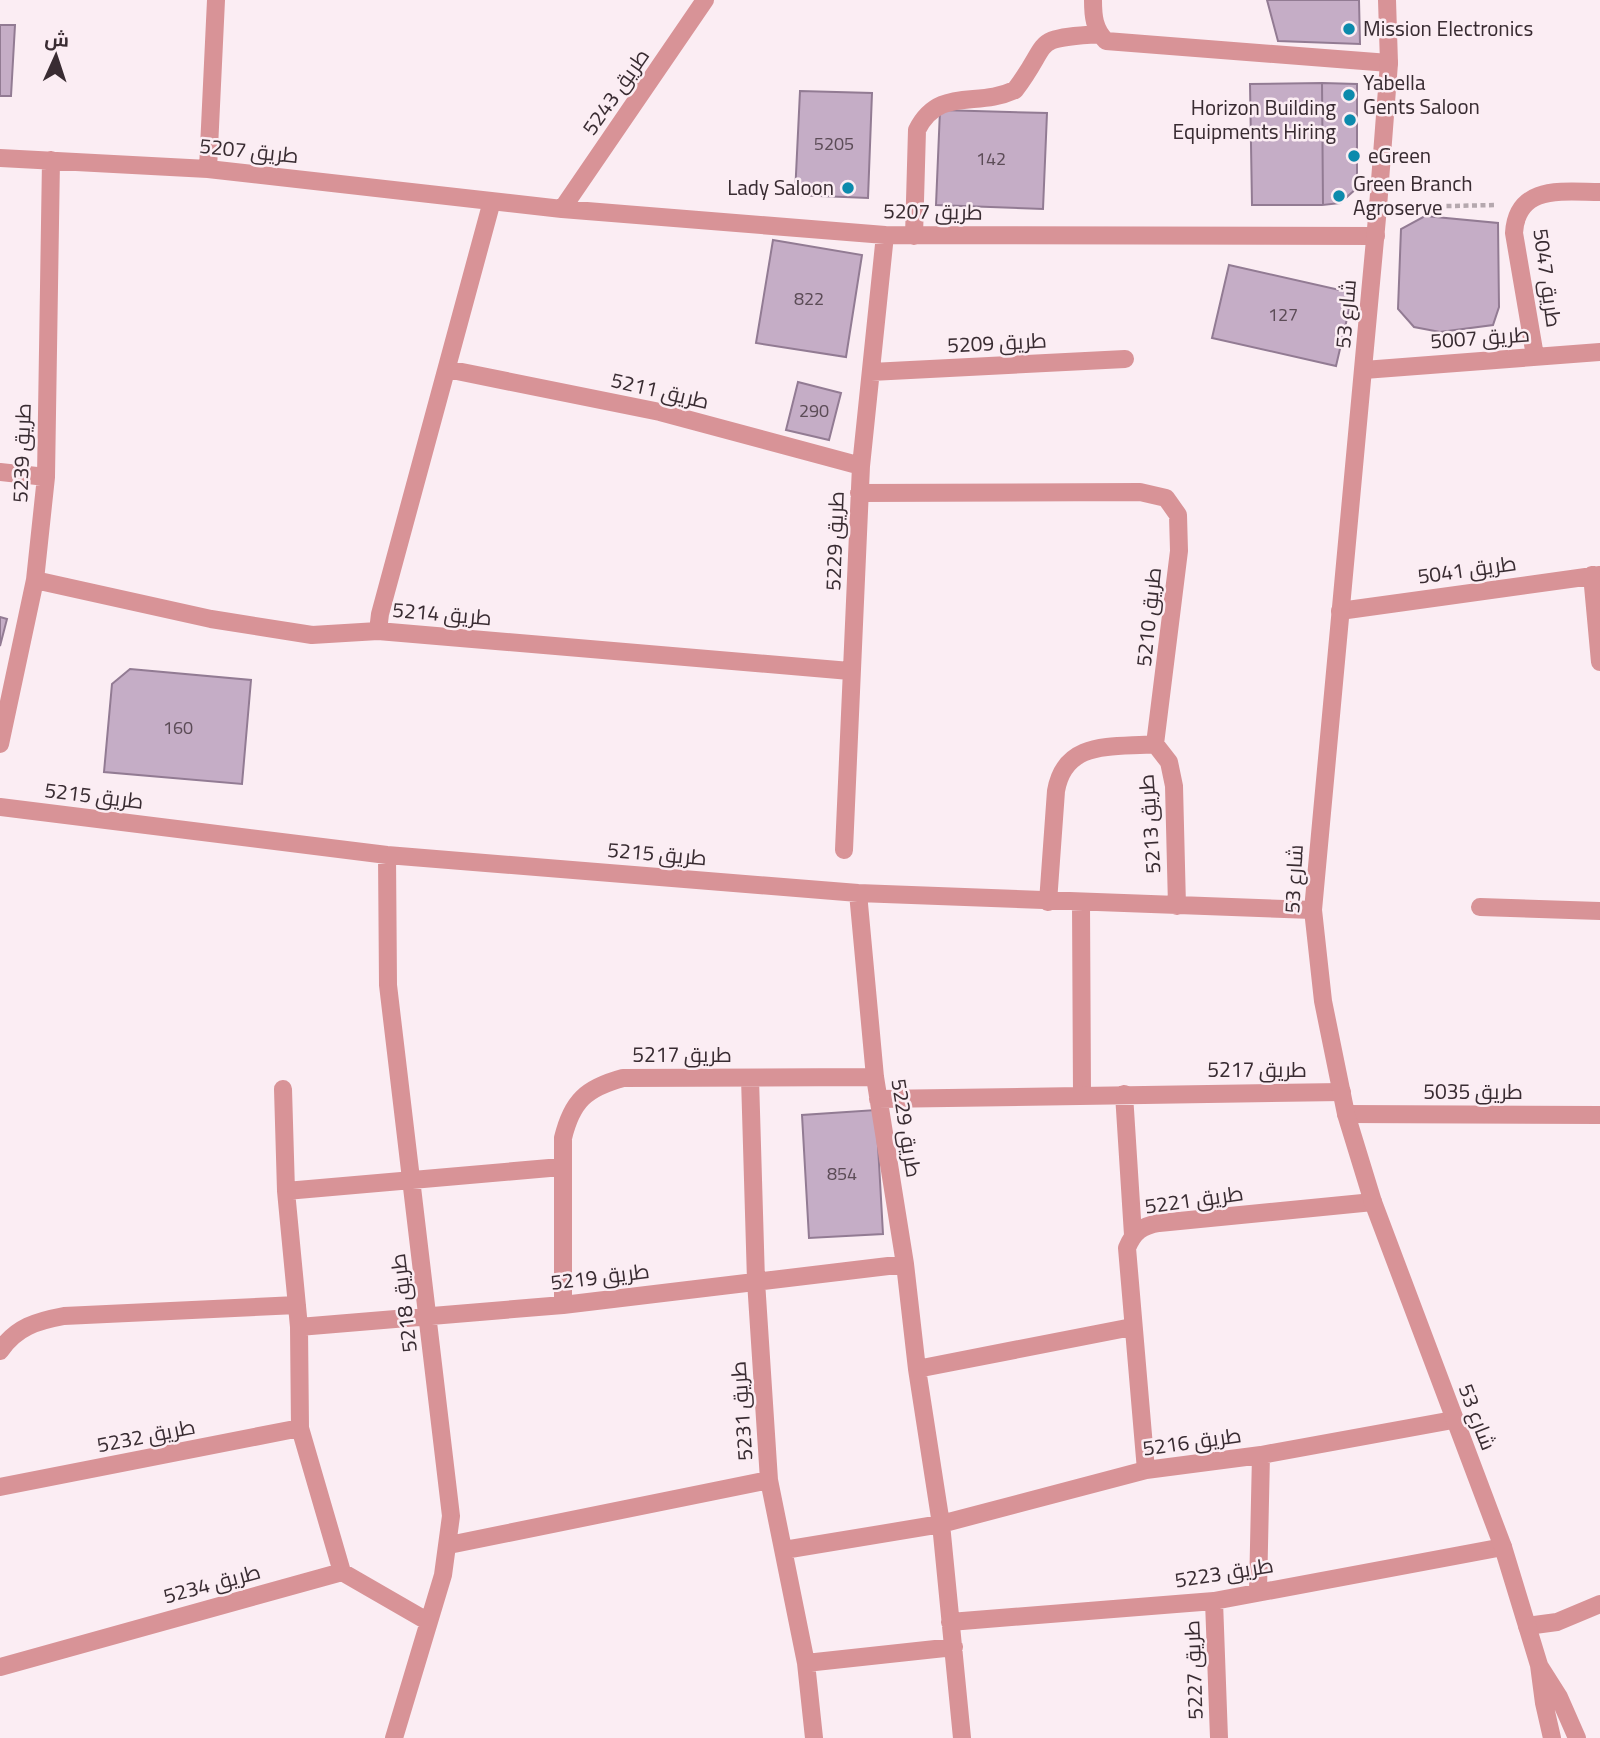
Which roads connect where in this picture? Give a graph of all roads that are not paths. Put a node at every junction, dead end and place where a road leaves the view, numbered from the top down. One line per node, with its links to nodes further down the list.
1 (216, 0): 9 (street)
2 (705, 0): 12 (street, طريق 5243)
3 (1093, 0): 5 (street)
4 (1387, 0): 6 (street, شارع 53)
5 (1099, 34): 6 (street); 14 (street)
6 (1389, 63): 15 (street, شارع 53)
7 (0, 158): 8 (street, طريق 5207)
8 (51, 160): 9 (street, طريق 5207); 24 (street, طريق 5239)
9 (208, 169): 11 (street, طريق 5207)
10 (1600, 192): 17 (street, طريق 5047)
11 (492, 201): 12 (street, طريق 5207); 19 (street)
12 (562, 209): 13 (street, طريق 5207)
13 (885, 235): 14 (street, طريق 5207); 21 (street, طريق 5229)
14 (914, 236): 15 (street, طريق 5207)
15 (1376, 236): 20 (street, شارع 53)
16 (1600, 352): 17 (street, طريق 5007)
17 (1535, 356): 20 (street, طريق 5007)
18 (1125, 359): 21 (street, طريق 5209)
19 (447, 369): 22 (street, طريق 5211); 29 (street)
20 (1364, 370): 28 (street, شارع 53)
21 (871, 372): 22 (street, طريق 5229)
22 (861, 466): 25 (street, طريق 5229)
23 (0, 472): 24 (street)
24 (46, 477): 27 (street, طريق 5239)
25 (859, 493): 31 (street, طريق 5229); 33 (street, طريق 5210)
26 (1596, 575): 28 (street, طريق 5041); 30 (street)
27 (35, 580): 29 (street, طريق 5214); 32 (street, طريق 5239)
28 (1340, 611): 42 (street, شارع 53)
29 (378, 631): 31 (street, طريق 5214)
30 (1600, 662)
31 (850, 671): 35 (street, طريق 5229)
32 (0, 744)
33 (1155, 744): 38 (street); 40 (street, طريق 5213)
34 (0, 807): 36 (street, طريق 5215)
35 (844, 850)
36 (387, 855): 37 (street, طريق 5215); 54 (street, طريق 5218)
37 (859, 893): 38 (street, طريق 5215); 44 (street, طريق 5229)
38 (1048, 902): 39 (street, طريق 5215)
39 (1081, 903): 40 (street, طريق 5215); 49 (street)
40 (1177, 906): 42 (street, طريق 5215)
41 (1480, 906): 43 (street)
42 (1313, 910): 47 (street, شارع 53)
43 (1600, 911)
44 (875, 1077): 45 (street, طريق 5217); 50 (street, طريق 5229)
45 (750, 1078): 53 (street, طريق 5217); 59 (street, طريق 5231)
46 (283, 1088): 55 (street)
47 (1342, 1092): 48 (street, طريق 5217); 51 (street, شارع 53)
48 (1124, 1094): 49 (street, طريق 5217); 57 (street)
49 (1082, 1095): 50 (street, طريق 5217)
50 (878, 1099): 58 (street, طريق 5229)
51 (1346, 1114): 52 (street, طريق 5035); 56 (street, شارع 53)
52 (1600, 1115)
53 (561, 1167): 54 (street); 61 (street, طريق 5217)
54 (413, 1180): 55 (street); 62 (street, طريق 5218)
55 (286, 1191): 60 (street)
56 (1373, 1202): 57 (street, طريق 5221); 67 (street, شارع 53)
57 (1133, 1235): 64 (street, طريق 5221)
58 (905, 1264): 59 (street, طريق 5219); 66 (street, طريق 5229)
59 (756, 1280): 61 (street, طريق 5219); 71 (street, طريق 5231)
60 (297, 1305): 63 (street); 65 (street)
61 (563, 1305): 62 (street, طريق 5219)
62 (429, 1317): 63 (street, طريق 5219); 74 (street, طريق 5218)
63 (299, 1327): 68 (street)
64 (1132, 1327): 66 (street); 70 (street, طريق 5221)
65 (0, 1351)
66 (918, 1369): 73 (street, طريق 5229)
67 (1453, 1420): 69 (street, طريق 5216); 75 (street, شارع 53)
68 (300, 1428): 72 (street, طريق 5232); 77 (street)
69 (1261, 1455): 70 (street, طريق 5216); 78 (street)
70 (1146, 1470): 73 (street, طريق 5216)
71 (769, 1480): 74 (street); 76 (street, طريق 5231)
72 (0, 1486)
73 (942, 1524): 76 (street, طريق 5216); 82 (street, طريق 5229)
74 (449, 1545): 81 (street, طريق 5218)
75 (1503, 1547): 78 (street, طريق 5223); 83 (street, شارع 53)
76 (784, 1550): 85 (street, طريق 5231)
77 (342, 1572): 81 (street); 87 (street, طريق 5234)
78 (1258, 1591): 79 (street, طريق 5223)
79 (1214, 1601): 82 (street, طريق 5223); 91 (street, طريق 5227)
80 (1600, 1604): 83 (street)
81 (427, 1621): 88 (street, طريق 5218)
82 (950, 1622): 84 (street, طريق 5229)
83 (1527, 1626): 86 (street, شارع 53)
84 (954, 1647): 85 (street); 90 (street, طريق 5229)
85 (806, 1663): 89 (street, طريق 5231)
86 (1539, 1665): 92 (street, شارع 53); 93 (street, شارع 53)
87 (0, 1667)
88 (394, 1738)
89 (814, 1738)
90 (962, 1738)
91 (1219, 1738)
92 (1552, 1738)
93 (1577, 1738)

